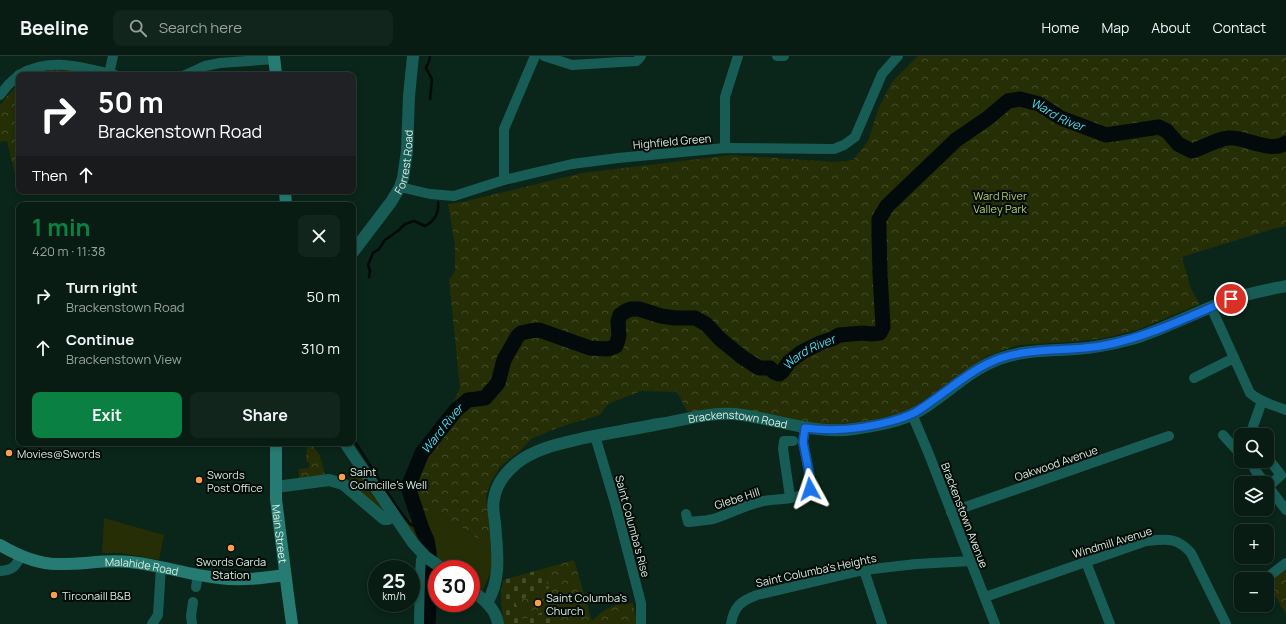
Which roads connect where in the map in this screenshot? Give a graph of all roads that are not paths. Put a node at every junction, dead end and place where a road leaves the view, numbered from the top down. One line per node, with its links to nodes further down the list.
1 (113, 56): 13 (street)
2 (413, 56): 20 (street, Forrest Road)
3 (535, 56): 19 (street)
4 (544, 56): 5 (street)
5 (641, 56)
6 (738, 56): 18 (street)
7 (777, 56): 8 (street)
8 (784, 56)
9 (898, 56): 18 (street, Highfield Green)
10 (274, 57): 14 (street); 15 (main road)
11 (25, 72): 12 (street)
12 (104, 72)
13 (112, 72)
14 (192, 72)
15 (276, 72)
16 (16, 78): 17 (street)
17 (0, 95)
18 (724, 148): 19 (street, Highfield Green)
19 (504, 180): 20 (street, Highfield Green)
20 (400, 187): 21 (street, Forrest Road)
21 (356, 248)
22 (1286, 286): 23 (street, Brackenstown Road)
23 (1211, 307): 24 (street); 28 (street, Brackenstown Road)
24 (1234, 358): 25 (street); 26 (street)
25 (1194, 378)
26 (1262, 401): 27 (street); 30 (street)
27 (1286, 410)
28 (912, 414): 29 (street, Brackenstown Road); 44 (street, Brackenstown Avenue)
29 (805, 428): 32 (street, Brackenstown Road); 42 (street, Glebe Hill)
30 (1252, 428)
31 (1223, 435): 37 (street)
32 (595, 436): 62 (street, Brackenstown Road); 68 (street, Saint Columba's Rise)
33 (1169, 436): 44 (street, Oakwood Avenue)
34 (793, 441): 42 (street)
35 (276, 446): 40 (main road, Main Street)
36 (346, 446): 46 (street)
37 (1234, 447)
38 (1274, 466): 39 (street)
39 (1274, 480)
40 (276, 487): 46 (street); 58 (main road, Main Street)
41 (1274, 494): 43 (street)
42 (790, 498): 45 (street, Glebe Hill)
43 (1286, 510)
44 (951, 512): 51 (street, Brackenstown Avenue)
45 (686, 514)
46 (394, 516): 49 (street)
47 (0, 546): 48 (main road, Malahide Road)
48 (21, 556): 54 (main road, Malahide Road); 56 (street)
49 (424, 556): 50 (street); 66 (street)
50 (430, 560)
51 (971, 561): 55 (street, Saint Columba's Heights); 60 (street, Brackenstown Avenue)
52 (1086, 562): 60 (street, Windmill Avenue); 72 (street); 73 (street, Windmill Avenue)
53 (1286, 563): 57 (street)
54 (161, 567): 58 (main road, Malahide Road); 63 (street)
55 (864, 570): 69 (street, Saint Columba's Heights); 70 (street)
56 (0, 571)
57 (1274, 572)
58 (285, 575): 65 (main road, Main Street)
59 (480, 597): 62 (street)
60 (985, 597): 71 (street, Brackenstown Avenue)
61 (193, 602): 64 (street)
62 (487, 602): 67 (street)
63 (152, 624)
64 (192, 624)
65 (292, 624)
66 (419, 624)
67 (498, 624)
68 (641, 624)
69 (730, 624)
70 (882, 624)
71 (995, 624)
72 (1110, 624)
73 (1226, 624)

